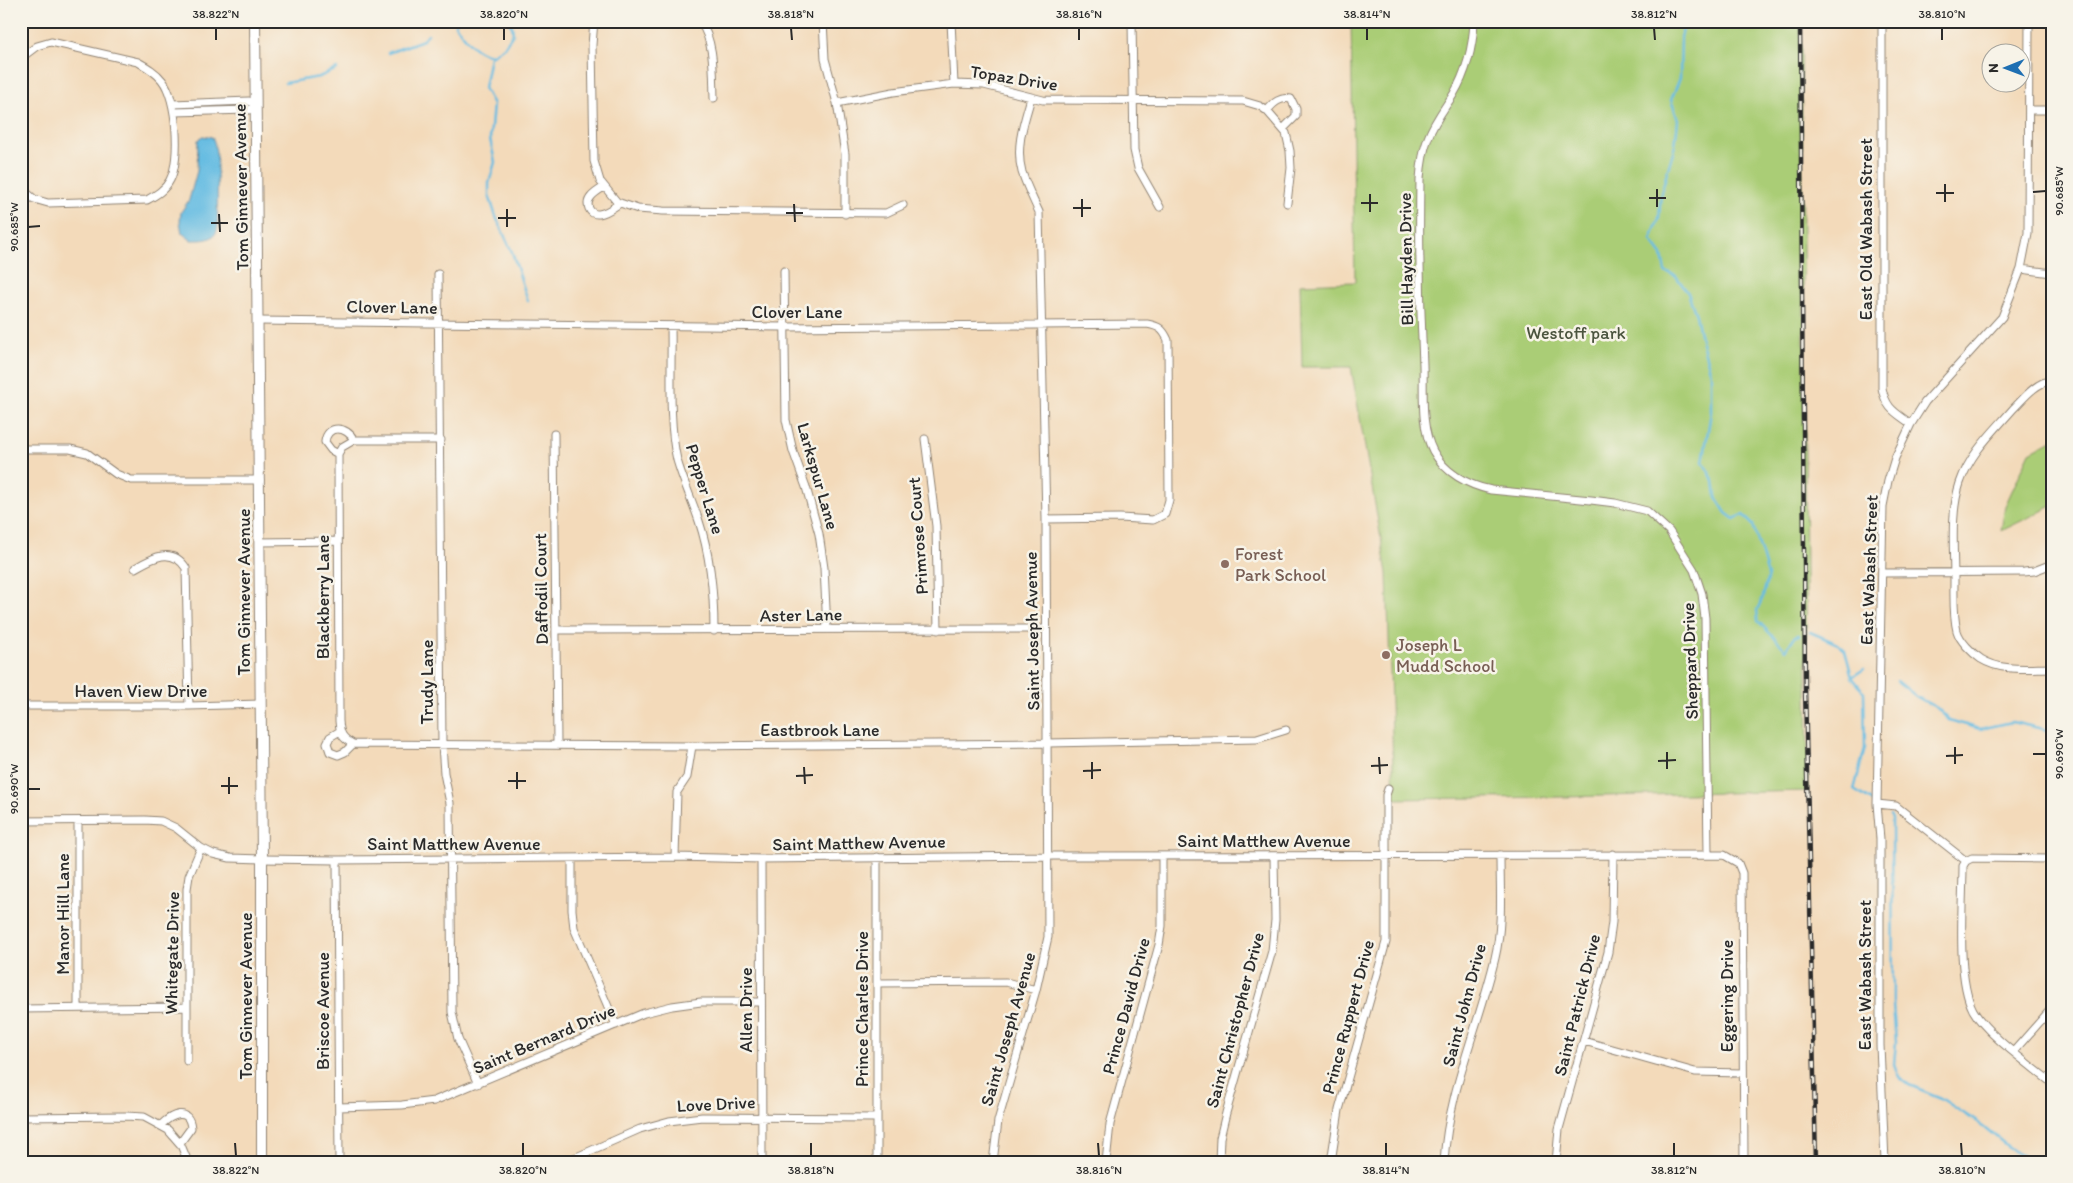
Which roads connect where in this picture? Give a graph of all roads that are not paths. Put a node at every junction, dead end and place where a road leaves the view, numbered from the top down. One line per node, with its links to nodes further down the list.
1 (256, 21): 17 (main road, Tom Ginnever Avenue)
2 (594, 21): 23 (street)
3 (700, 21): 12 (street)
4 (823, 21): 14 (street)
5 (951, 21): 11 (street)
6 (1132, 21): 15 (street)
7 (1474, 21): 48 (street, Bill Hayden Drive)
8 (1882, 21): 40 (street, East Old Wabash Street)
9 (2029, 21): 18 (street, East Wabash Street)
10 (21, 58): 16 (street)
11 (954, 84): 13 (street, Topaz Drive); 14 (street, Topaz Drive)
12 (714, 98)
13 (1031, 98): 15 (street, Topaz Drive); 36 (street, Saint Joseph Avenue)
14 (837, 102): 29 (street)
15 (1134, 102): 20 (street, Topaz Drive); 28 (street)
16 (173, 104): 17 (street); 21 (street)
17 (256, 106): 21 (street); 34 (main road, Tom Ginnever Avenue)
18 (2029, 110): 19 (street); 30 (street, East Wabash Street)
19 (2052, 110)
20 (1267, 111): 22 (street, Topaz Drive); 22 (street)
21 (174, 112): 24 (street)
22 (1283, 129): 26 (street, Topaz Drive)
23 (604, 187): 25 (street); 25 (street)
24 (21, 188)
25 (620, 203): 29 (street)
26 (1287, 203)
27 (903, 205): 29 (street)
28 (1160, 207)
29 (845, 214)
30 (2021, 269): 32 (street); 40 (street, East Wabash Street)
31 (784, 271): 38 (street, Larkspur Lane)
32 (2052, 273)
33 (438, 274): 35 (street, Trudy Lane)
34 (258, 321): 35 (street, Clover Lane); 47 (main road, Tom Ginnever Avenue)
35 (439, 323): 37 (street, Clover Lane); 44 (street, Trudy Lane)
36 (1042, 324): 38 (street, Clover Lane); 49 (street, Saint Joseph Avenue); 49 (street, Clover Lane)
37 (671, 326): 38 (street, Clover Lane); 60 (street, Pepper Lane)
38 (784, 327): 56 (street, Larkspur Lane)
39 (2052, 380): 54 (street)
40 (1911, 424): 55 (street, East Wabash Street)
41 (554, 434): 58 (street, Daffodil Court)
42 (924, 439): 59 (street, Primrose Court)
43 (354, 440): 44 (street); 46 (street); 46 (street)
44 (440, 440): 71 (street, Trudy Lane)
45 (21, 449): 47 (street)
46 (340, 450): 50 (street, Blackberry Lane)
47 (260, 480): 51 (main road, Tom Ginnever Avenue)
48 (1474, 486): 79 (street, Sheppard Drive)
49 (1046, 519): 57 (street, Saint Joseph Avenue)
50 (338, 541): 51 (street); 66 (street, Blackberry Lane)
51 (260, 542): 62 (main road, Tom Ginnever Avenue)
52 (2052, 564): 54 (street)
53 (135, 568): 64 (street)
54 (1954, 572): 55 (street); 61 (street)
55 (1883, 573): 74 (street, East Wabash Street)
56 (827, 629): 59 (street, Aster Lane); 60 (street, Aster Lane)
57 (1046, 629): 59 (street, Aster Lane); 69 (street, Saint Joseph Avenue)
58 (557, 630): 60 (street, Aster Lane); 68 (street, Daffodil Court)
59 (938, 630)
60 (714, 631)
61 (2052, 668)
62 (261, 704): 64 (street, Haven View Drive); 88 (main road, Tom Ginnever Avenue)
63 (21, 706): 64 (street, Haven View Drive)
64 (189, 706)
65 (1286, 730): 69 (street, Eastbrook Lane)
66 (340, 731): 67 (street, Blackberry Lane); 70 (street, Eastbrook Lane)
67 (344, 740): 70 (street, Eastbrook Lane)
68 (557, 743): 71 (street, Eastbrook Lane); 72 (street, Eastbrook Lane)
69 (1048, 743): 72 (street, Eastbrook Lane); 82 (street, Saint Joseph Avenue)
70 (353, 744): 71 (street, Eastbrook Lane)
71 (442, 745): 89 (street, Trudy Lane)
72 (692, 746): 85 (street)
73 (1388, 788): 80 (street, Prince Ruppert Drive)
74 (1877, 804): 93 (street); 127 (street, East Wabash Street)
75 (21, 821): 76 (street, Saint Matthew Avenue)
76 (78, 821): 77 (street, Saint Matthew Avenue); 98 (street, Manor Hill Lane)
77 (201, 848): 88 (street, Saint Matthew Avenue); 97 (street, Whitegate Drive)
78 (1613, 854): 79 (street, Saint Matthew Avenue); 81 (street, Saint Matthew Avenue); 102 (street, Saint Patrick Drive)
79 (1708, 854): 105 (street, Eggering Drive)
80 (1387, 855): 81 (street, Saint Matthew Avenue); 84 (street, Saint Matthew Avenue); 123 (street, Prince Ruppert Drive)
81 (1500, 855): 124 (street, Saint John Drive)
82 (1049, 856): 83 (street, Saint Matthew Avenue); 86 (street, Saint Matthew Avenue); 95 (street, Saint Joseph Avenue)
83 (1162, 856): 84 (street, Saint Matthew Avenue); 121 (street, Prince David Drive)
84 (1274, 856): 122 (street, Saint Christopher Drive)
85 (675, 857): 87 (street, Saint Matthew Avenue); 90 (street, Saint Matthew Avenue)
86 (877, 857): 90 (street, Saint Matthew Avenue); 94 (street, Prince Charles Drive)
87 (572, 858): 89 (street, Saint Matthew Avenue); 101 (street)
88 (262, 859): 92 (street, Saint Matthew Avenue); 115 (main road, Tom Ginnever Avenue)
89 (451, 859): 92 (street, Saint Matthew Avenue); 107 (street, Trudy Lane)
90 (761, 859): 96 (street, Allen Drive)
91 (2052, 859): 93 (street)
92 (337, 860): 108 (street, Briscoe Avenue)
93 (1966, 861): 103 (street)
94 (877, 984): 95 (street); 111 (street, Prince Charles Drive)
95 (1036, 990): 120 (street, Saint Joseph Avenue)
96 (761, 1002): 101 (street, Saint Bernard Drive); 109 (street, Allen Drive)
97 (186, 1007): 98 (street); 104 (street, Whitegate Drive)
98 (78, 1008): 100 (street)
99 (2052, 1008): 103 (street)
100 (21, 1009)
101 (616, 1025): 107 (street, Saint Bernard Drive)
102 (1584, 1041): 105 (street); 125 (street, Saint Patrick Drive)
103 (2014, 1051): 106 (street)
104 (187, 1061)
105 (1743, 1074): 126 (street, Eggering Drive)
106 (2052, 1083)
107 (478, 1084): 108 (street, Saint Bernard Drive)
108 (339, 1107): 116 (street, Briscoe Avenue)
109 (762, 1116): 111 (street, Love Drive); 117 (street, Love Drive); 118 (street, Allen Drive)
110 (21, 1117): 112 (street)
111 (877, 1118): 119 (street, Prince Charles Drive)
112 (161, 1125): 113 (street); 113 (street)
113 (180, 1143): 114 (street)
114 (188, 1162)
115 (262, 1162)
116 (339, 1162)
117 (565, 1162)
118 (762, 1162)
119 (877, 1162)
120 (993, 1162)
121 (1106, 1162)
122 (1219, 1162)
123 (1331, 1162)
124 (1444, 1162)
125 (1556, 1162)
126 (1744, 1162)
127 (1885, 1162)

